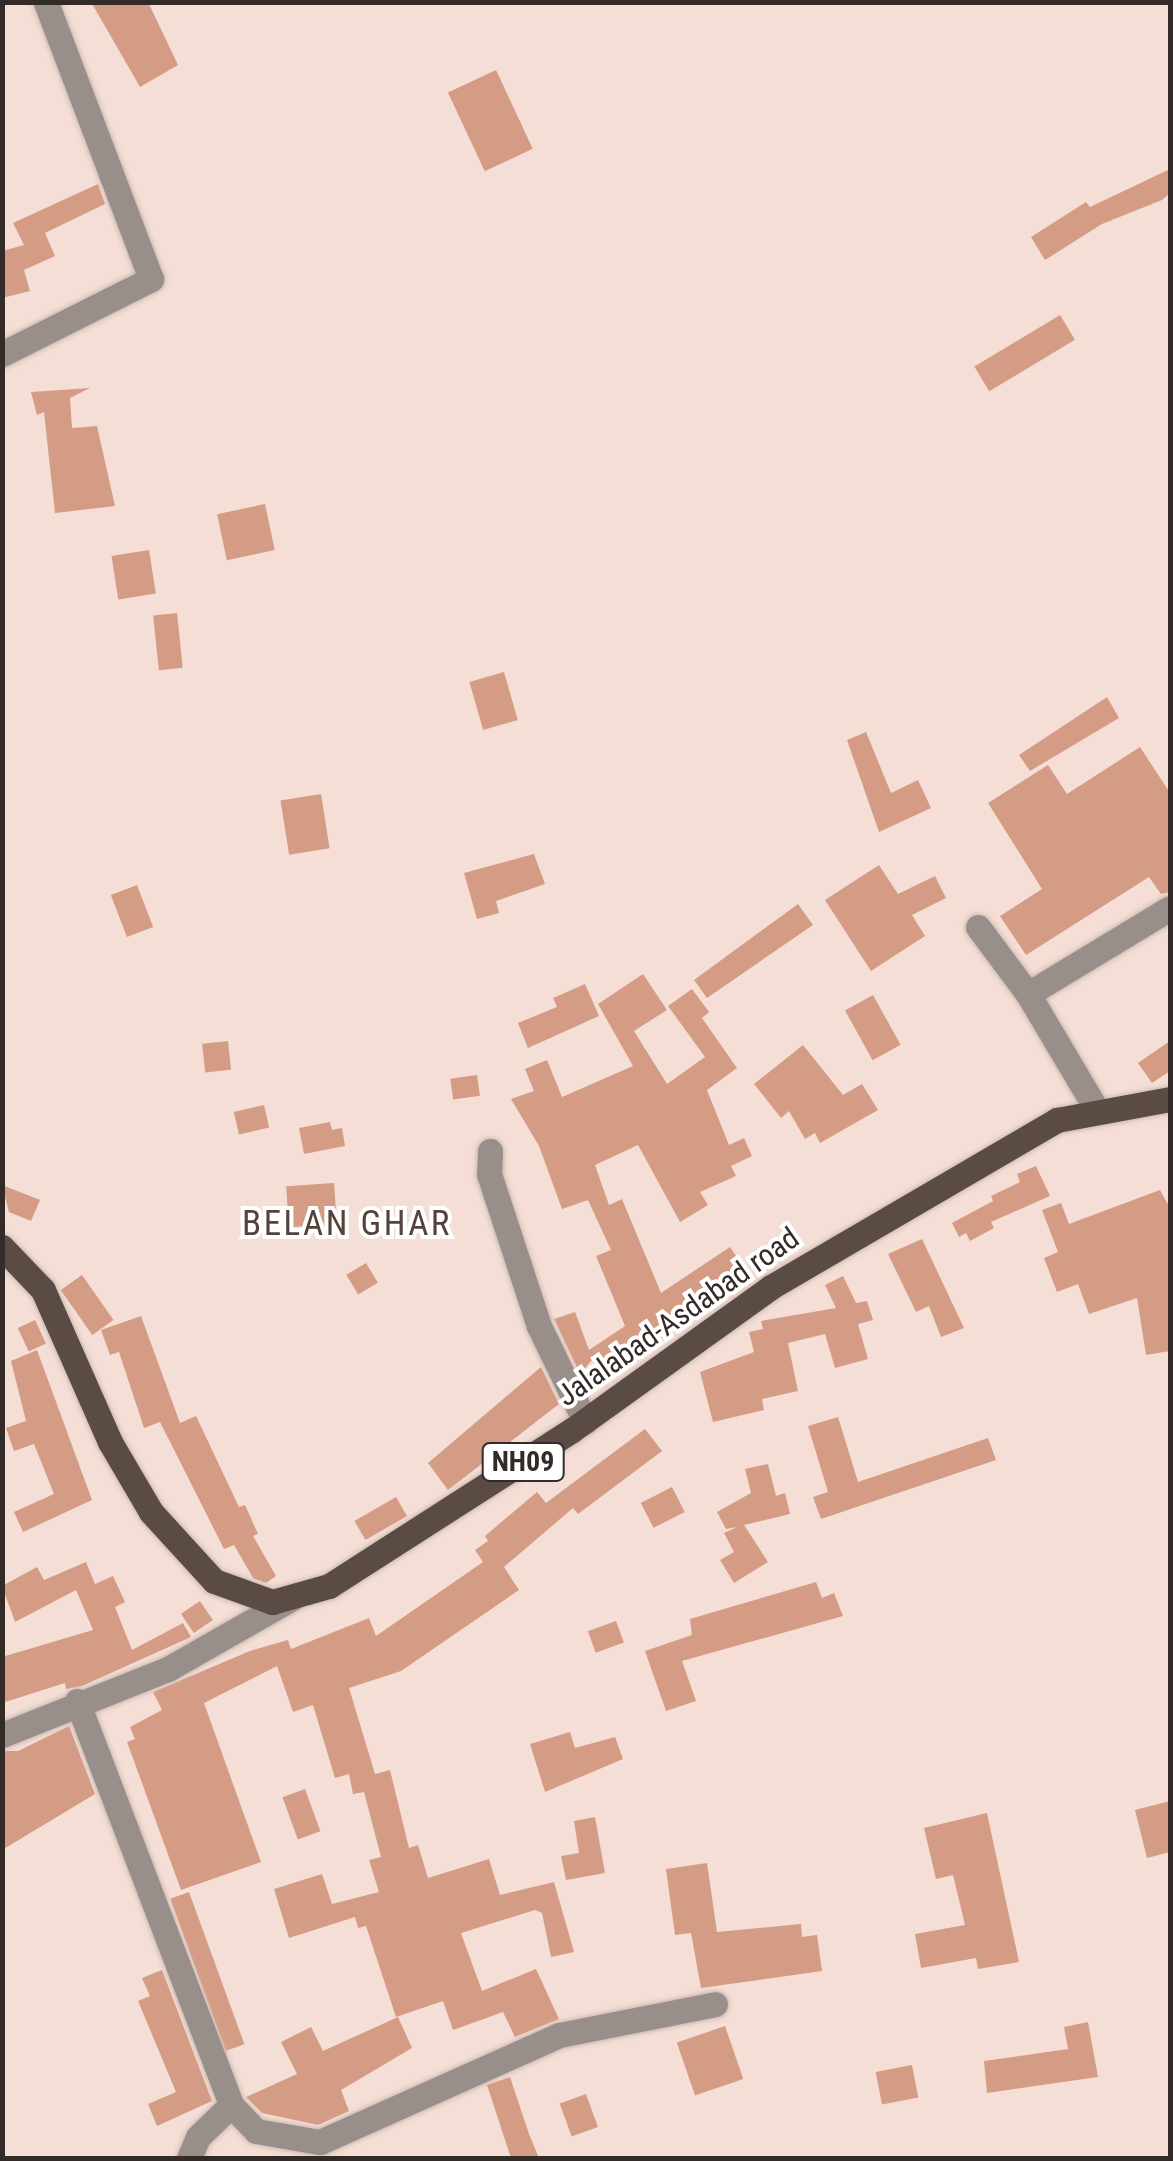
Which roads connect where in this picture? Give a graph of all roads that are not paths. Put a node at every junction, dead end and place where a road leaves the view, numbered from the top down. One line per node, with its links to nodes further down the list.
1 (46, 2): 2 (street)
2 (2, 354)
3 (1170, 908): 5 (street)
4 (978, 928): 5 (street)
5 (1028, 994): 7 (street)
6 (1170, 1099): 7 (main road, Jalalabad-Asdabad road / NH09)
7 (1098, 1112): 10 (main road, Jalalabad-Asdabad road / NH09)
8 (490, 1150): 10 (street)
9 (2, 1247): 11 (main road, Jalalabad-Asdabad road / NH09)
10 (584, 1421): 11 (main road, Jalalabad-Asdabad road / NH09)
11 (299, 1594): 12 (street)
12 (76, 1701): 13 (street); 15 (street)
13 (2, 1735)
14 (715, 2004): 15 (street)
15 (231, 2105): 16 (street)
16 (188, 2158)

